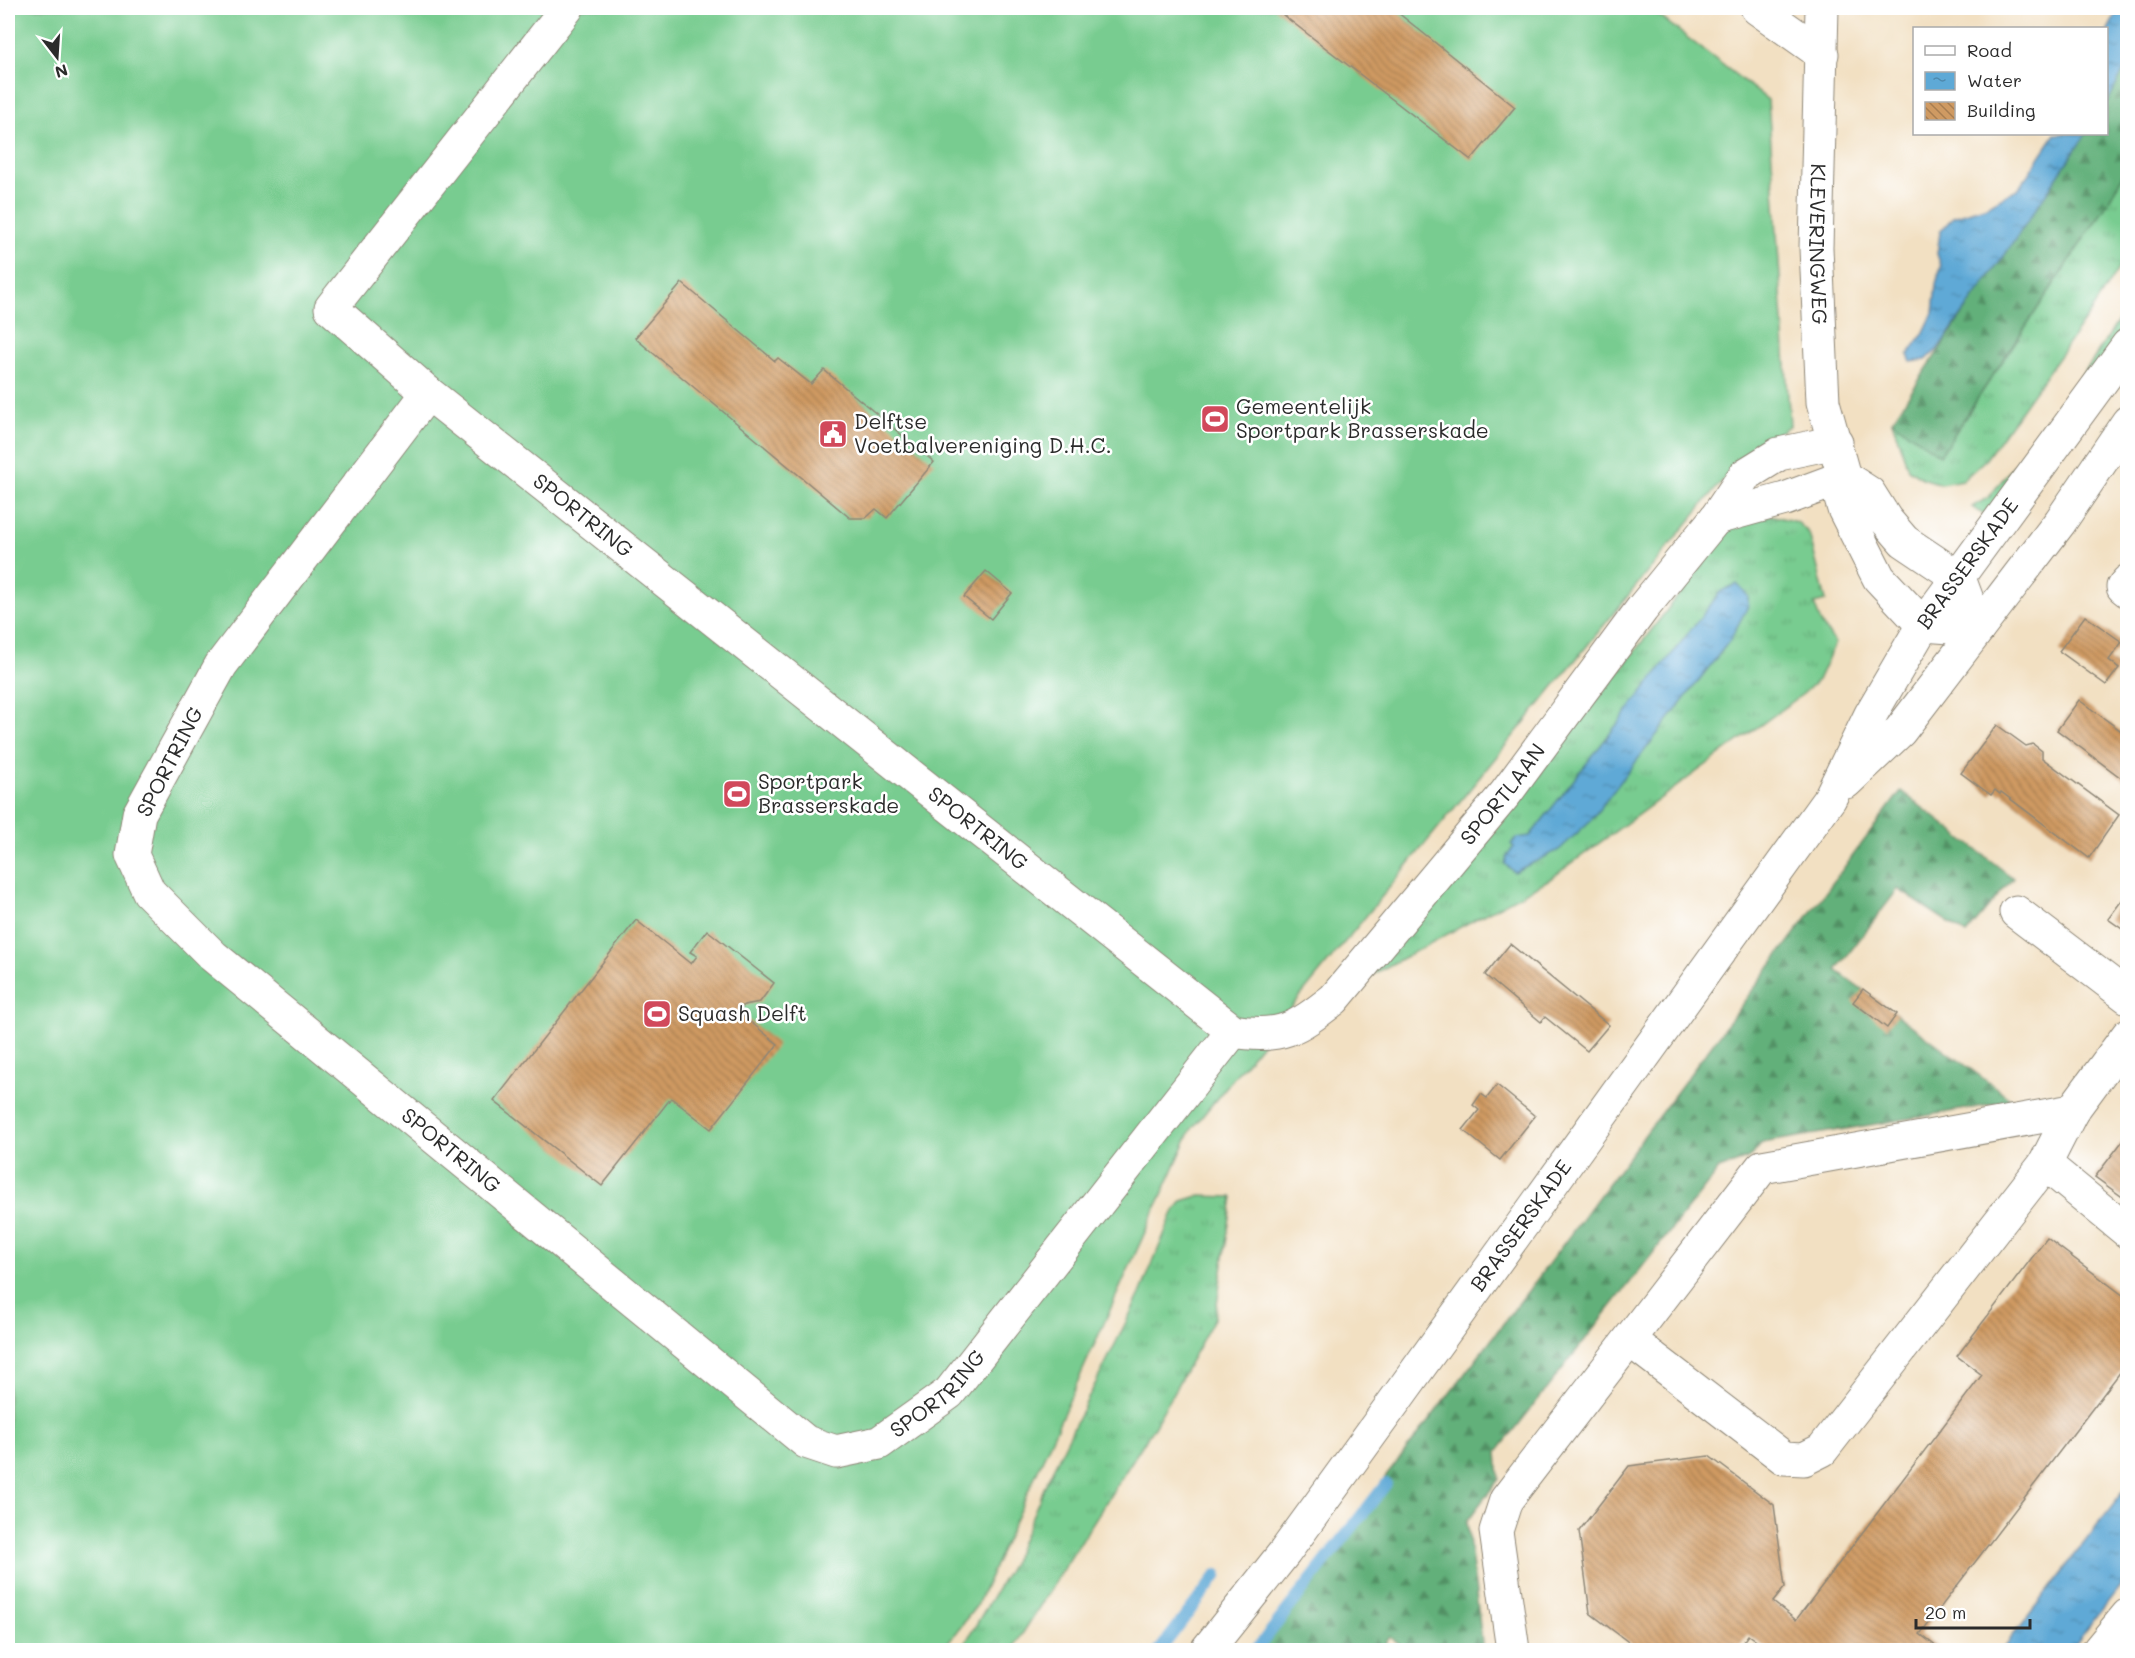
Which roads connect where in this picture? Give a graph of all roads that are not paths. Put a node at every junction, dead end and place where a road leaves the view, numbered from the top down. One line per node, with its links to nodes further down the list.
1 (567, 8): 6 (street)
2 (1757, 8): 4 (street)
3 (1822, 8): 4 (street, KLEVERINGWEG)
4 (1822, 54): 9 (street, KLEVERINGWEG)
5 (2127, 345): 7 (street, BRASSERSKADE)
6 (428, 393): 20 (street, SPORTRING); 20 (street, SPORTRING)
7 (2073, 419): 8 (street); 12 (street, BRASSERSKADE)
8 (2122, 440): 16 (street, BRASSERSKADE)
9 (1836, 442): 10 (street, KLEVERINGWEG); 11 (street, SPORTLAAN)
10 (1844, 477): 11 (street); 12 (street); 15 (street, KLEVERINGWEG)
11 (1716, 518): 20 (street, SPORTLAAN)
12 (1959, 578): 15 (street, BRASSERSKADE); 16 (street)
13 (2127, 581): 14 (street)
14 (2127, 591)
15 (1923, 625): 16 (street); 17 (street, BRASSERSKADE)
16 (1978, 629): 17 (street, BRASSERSKADE)
17 (1830, 798): 27 (street, BRASSERSKADE)
18 (2016, 912): 19 (street)
19 (2127, 997)
20 (1246, 1033)
21 (2127, 1035): 22 (street)
22 (2073, 1111): 23 (street); 25 (street)
23 (2046, 1164): 24 (street); 25 (street)
24 (2127, 1232)
25 (1630, 1340): 28 (street)
26 (2127, 1615): 29 (street)
27 (1208, 1650)
28 (1513, 1650)
29 (2099, 1650)

